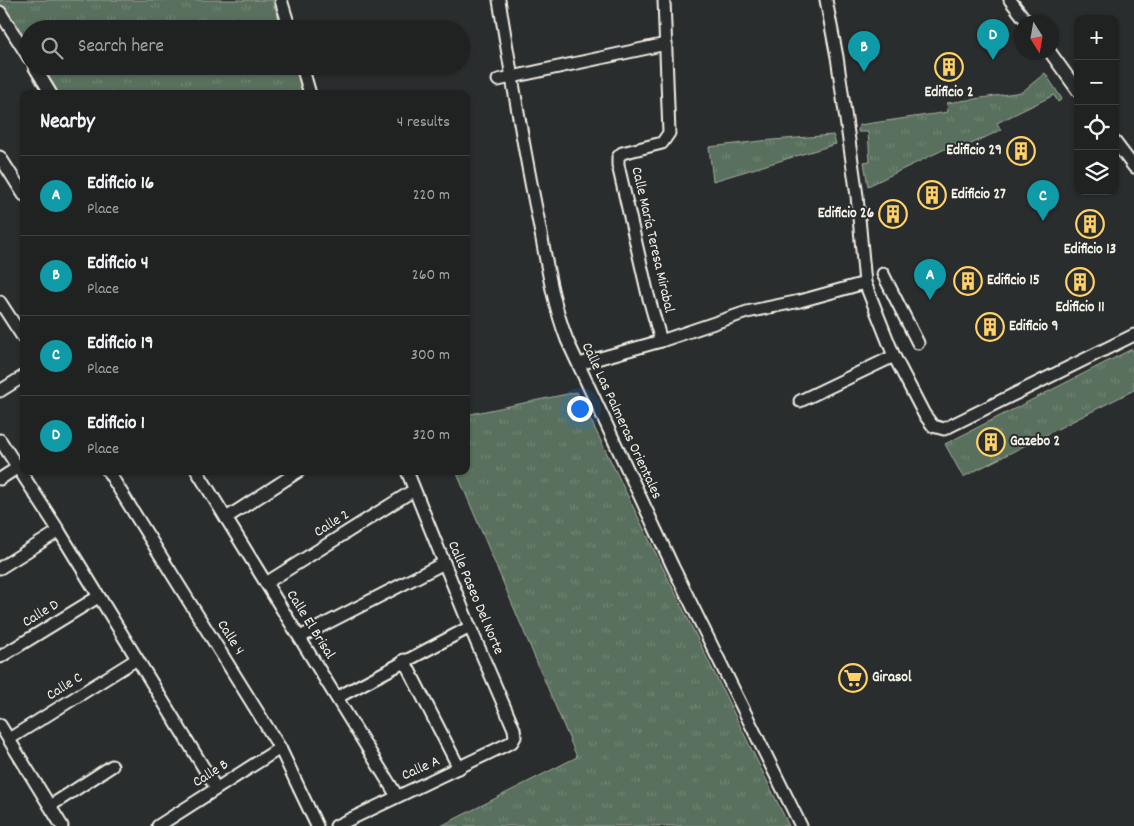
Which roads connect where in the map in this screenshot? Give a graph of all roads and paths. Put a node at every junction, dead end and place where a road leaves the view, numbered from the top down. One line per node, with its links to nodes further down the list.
1 (281, 0): 8 (street)
2 (499, 0): 14 (street, Calle Las Palmeras Orientales)
3 (664, 0): 10 (street, Calle María Teresa Mirabal)
4 (826, 0): 24 (street)
5 (1010, 0): 7 (street)
6 (0, 12): 9 (street)
7 (1022, 15)
8 (287, 20)
9 (20, 44)
10 (666, 44): 14 (street); 28 (street, Calle María Teresa Mirabal)
11 (1056, 60): 16 (street)
12 (39, 75): 17 (street)
13 (305, 75): 18 (street)
14 (512, 77): 15 (street); 31 (street, Calle Las Palmeras Orientales)
15 (498, 80)
16 (1074, 85)
17 (49, 90)
18 (309, 90)
19 (1119, 147): 21 (street)
20 (0, 157): 22 (street)
21 (1134, 167)
22 (20, 189)
23 (883, 274): 29 (street)
24 (865, 283): 28 (street); 30 (street)
25 (0, 302): 26 (street)
26 (20, 333)
27 (1134, 335): 30 (street)
28 (661, 341): 31 (street)
29 (918, 343)
30 (894, 356): 34 (street)
31 (579, 364): 70 (street, Calle Las Palmeras Orientales)
32 (20, 378): 33 (street)
33 (0, 391)
34 (800, 400)
35 (0, 440): 36 (street)
36 (18, 468): 37 (street); 43 (street)
37 (20, 471)
38 (23, 475): 46 (street)
39 (110, 475): 60 (street, Calle 4)
40 (199, 475): 45 (street, Calle El Brisal)
41 (293, 475): 45 (street)
42 (408, 475): 44 (street, Calle Paseo Del Norte)
43 (0, 479)
44 (414, 490): 47 (street, Calle Paseo Del Norte); 49 (street, Calle 2)
45 (226, 518): 49 (street, Calle El Brisal)
46 (59, 531): 48 (street); 50 (street)
47 (444, 563): 51 (street, Calle Paseo Del Norte); 52 (street)
48 (0, 568)
49 (266, 583): 52 (street, Calle El Brisal)
50 (98, 597): 53 (street, Calle D); 54 (street)
51 (470, 626): 55 (street); 58 (street, Calle Paseo Del Norte)
52 (300, 638): 56 (street, Calle El Brisal)
53 (0, 657)
54 (137, 659): 59 (street, Calle C); 63 (street)
55 (404, 660): 56 (street); 62 (street)
56 (338, 697): 64 (street, Calle El Brisal)
57 (0, 725): 59 (street)
58 (515, 737): 62 (street, Calle A)
59 (9, 740): 65 (street)
60 (280, 748): 63 (street, Calle B); 68 (street, Calle 4)
61 (112, 766): 65 (street)
62 (459, 768): 64 (street, Calle A)
63 (216, 788): 67 (street, Calle B)
64 (397, 796): 69 (street, Calle A)
65 (50, 806): 66 (street)
66 (62, 826)
67 (158, 826)
68 (317, 826)
69 (336, 826)
70 (801, 826)

